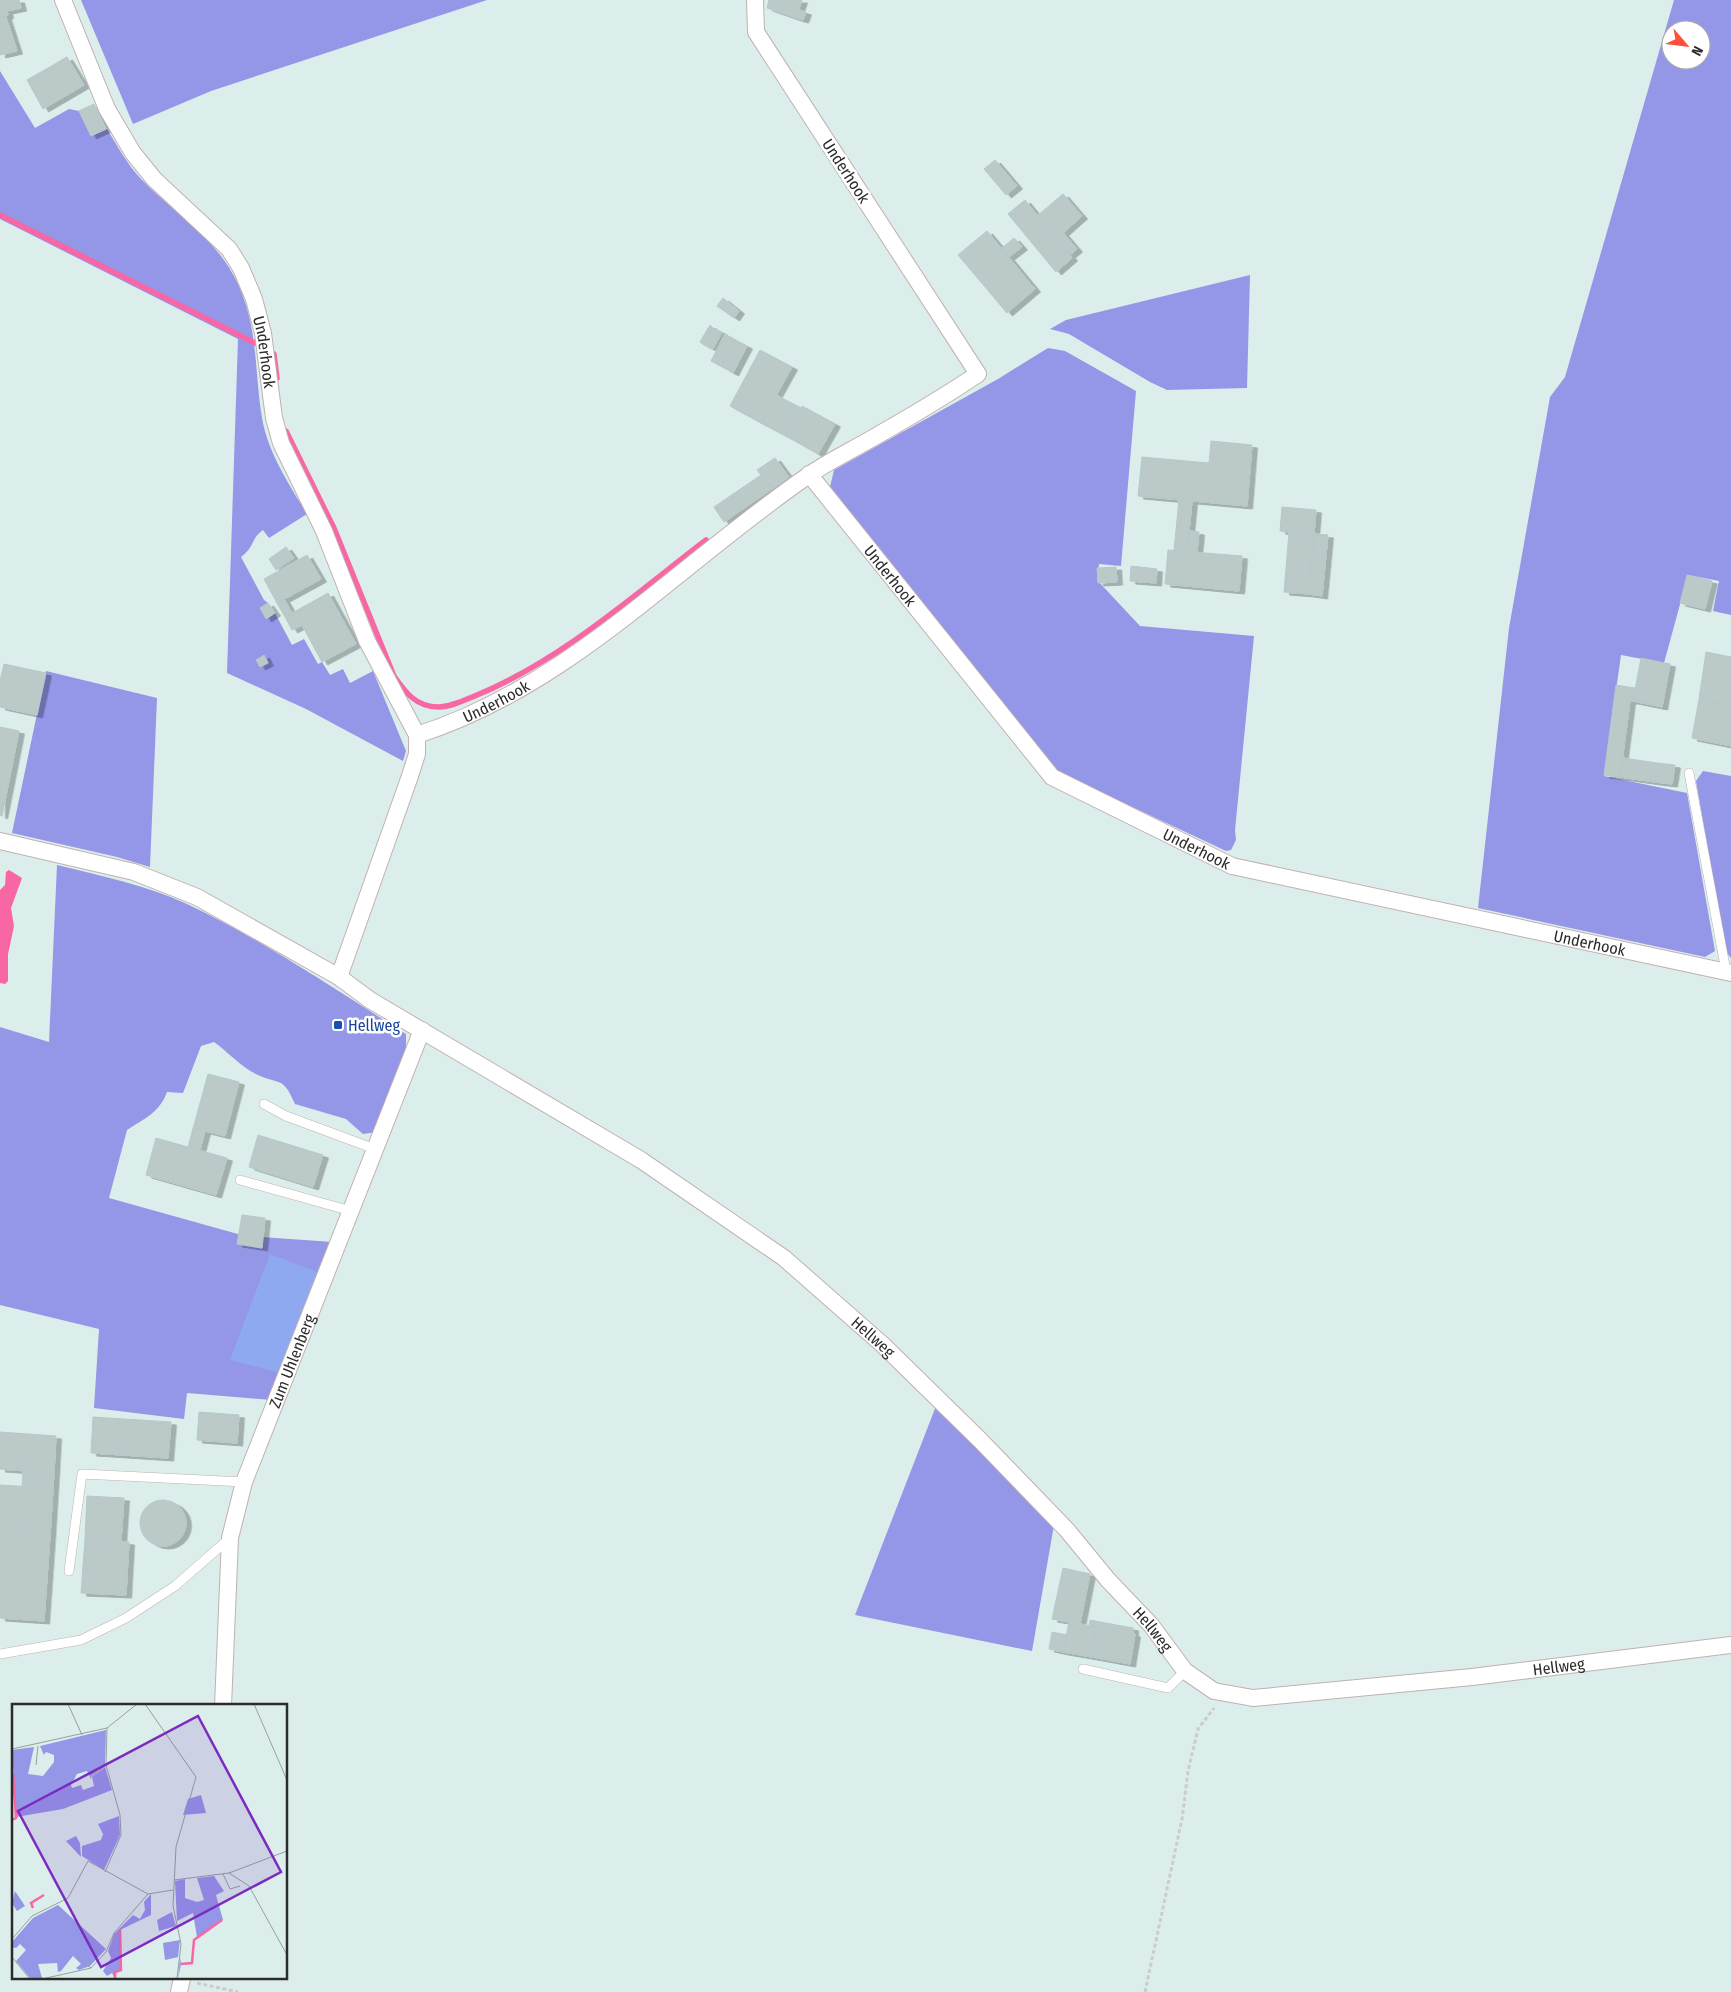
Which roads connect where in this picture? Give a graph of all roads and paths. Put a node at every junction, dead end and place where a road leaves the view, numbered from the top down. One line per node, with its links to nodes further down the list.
1 (63, 0): 4 (street, Underhook)
2 (755, 0): 3 (street, Underhook)
3 (809, 474): 4 (street, Underhook); 7 (street, Underhook)
4 (416, 735): 8 (street, Underhook)
5 (1689, 773): 7 (lane)
6 (0, 841): 8 (street, Hellweg)
7 (1729, 972)
8 (339, 976): 9 (street, Hellweg)
9 (422, 1030): 11 (street, Zum Uhlenberg); 20 (street, Hellweg)
10 (264, 1104): 11 (lane)
11 (375, 1149): 13 (street, Zum Uhlenberg)
12 (240, 1180): 13 (lane)
13 (351, 1212): 14 (street, Zum Uhlenberg)
14 (244, 1482): 15 (street, Zum Uhlenberg); 16 (lane)
15 (230, 1538): 18 (lane); 22 (street, Zum Uhlenberg)
16 (69, 1571)
17 (1731, 1645): 21 (street, Hellweg)
18 (0, 1654)
19 (1083, 1669): 20 (lane)
20 (1185, 1671): 21 (street, Hellweg)
21 (1225, 1693): 25 (path)
22 (223, 1704)
23 (181, 1983): 24 (path)
24 (238, 1992)
25 (1146, 1992)

